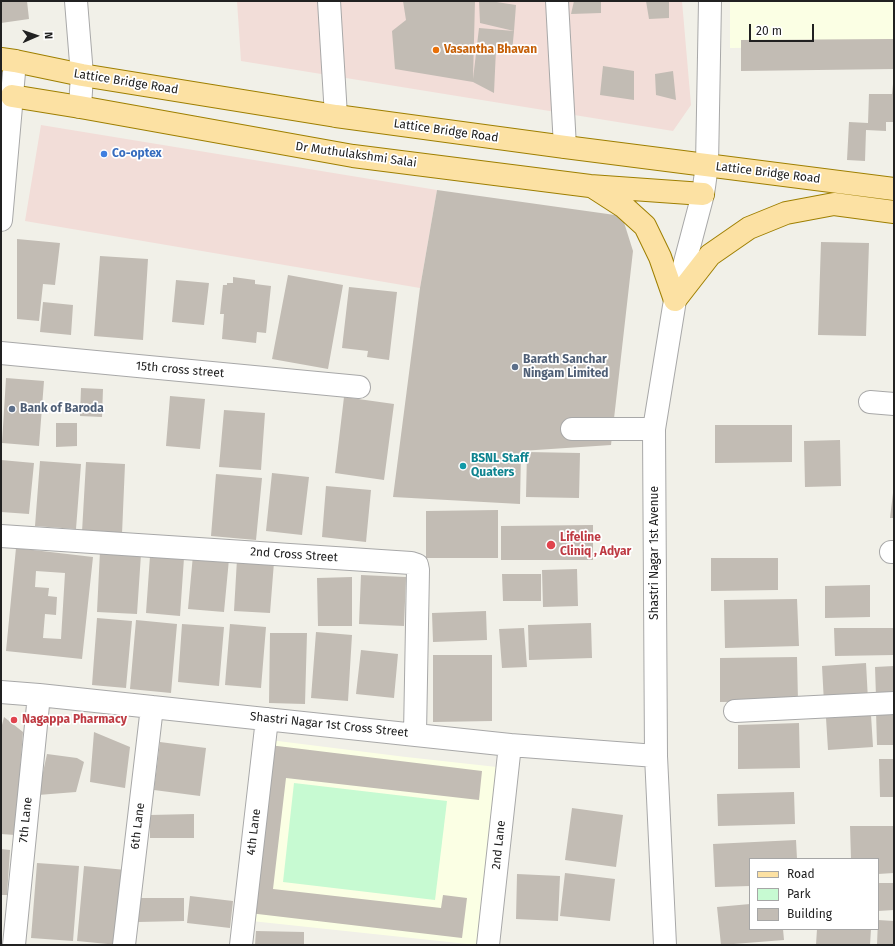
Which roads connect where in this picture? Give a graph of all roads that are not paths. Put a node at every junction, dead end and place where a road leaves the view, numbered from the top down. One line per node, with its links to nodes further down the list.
1 (76, 1): 6 (street)
2 (328, 1): 9 (street)
3 (557, 1): 10 (street)
4 (710, 1): 11 (street, Shastri Nagar 1st Avenue)
5 (8, 60): 6 (main road, Lattice Bridge Road); 7 (street)
6 (82, 75): 8 (street); 9 (main road, Lattice Bridge Road)
7 (12, 96): 8 (main road, Dr Muthulakshmi Salai); 16 (street)
8 (80, 107): 12 (main road, Dr Muthulakshmi Salai)
9 (336, 116): 10 (main road, Lattice Bridge Road)
10 (565, 147): 11 (main road, Lattice Bridge Road)
11 (707, 166): 13 (main road, Lattice Bridge Road); 14 (street, Shastri Nagar 1st Avenue)
12 (590, 186): 14 (main road, Dr Muthulakshmi Salai); 17 (main road)
13 (894, 189)
14 (703, 194): 17 (street, Shastri Nagar 1st Avenue)
15 (894, 212): 17 (main road)
16 (1, 220)
17 (675, 300): 23 (street, Shastri Nagar 1st Avenue)
18 (1, 353): 19 (street, 15th cross street)
19 (359, 387)
20 (870, 402): 21 (street)
21 (894, 404)
22 (572, 429): 23 (street)
23 (654, 429): 33 (street, Shastri Nagar 1st Avenue)
24 (1, 536): 31 (street, 2nd Cross Street)
25 (1, 692): 26 (street, Shastri Nagar 1st Cross Street)
26 (39, 695): 28 (street, Shastri Nagar 1st Cross Street); 34 (street, 7th Lane)
27 (894, 703): 29 (street)
28 (152, 707): 30 (street, Shastri Nagar 1st Cross Street); 35 (street, 6th Lane)
29 (735, 711)
30 (267, 719): 31 (street, Shastri Nagar 1st Cross Street); 36 (street, 4th Lane)
31 (415, 734): 32 (street, Shastri Nagar 1st Cross Street)
32 (510, 745): 33 (street, Shastri Nagar 1st Cross Street); 37 (street, 2nd Lane)
33 (656, 756): 38 (street, Shastri Nagar 1st Avenue)
34 (14, 945)
35 (124, 945)
36 (241, 945)
37 (488, 945)
38 (665, 945)

